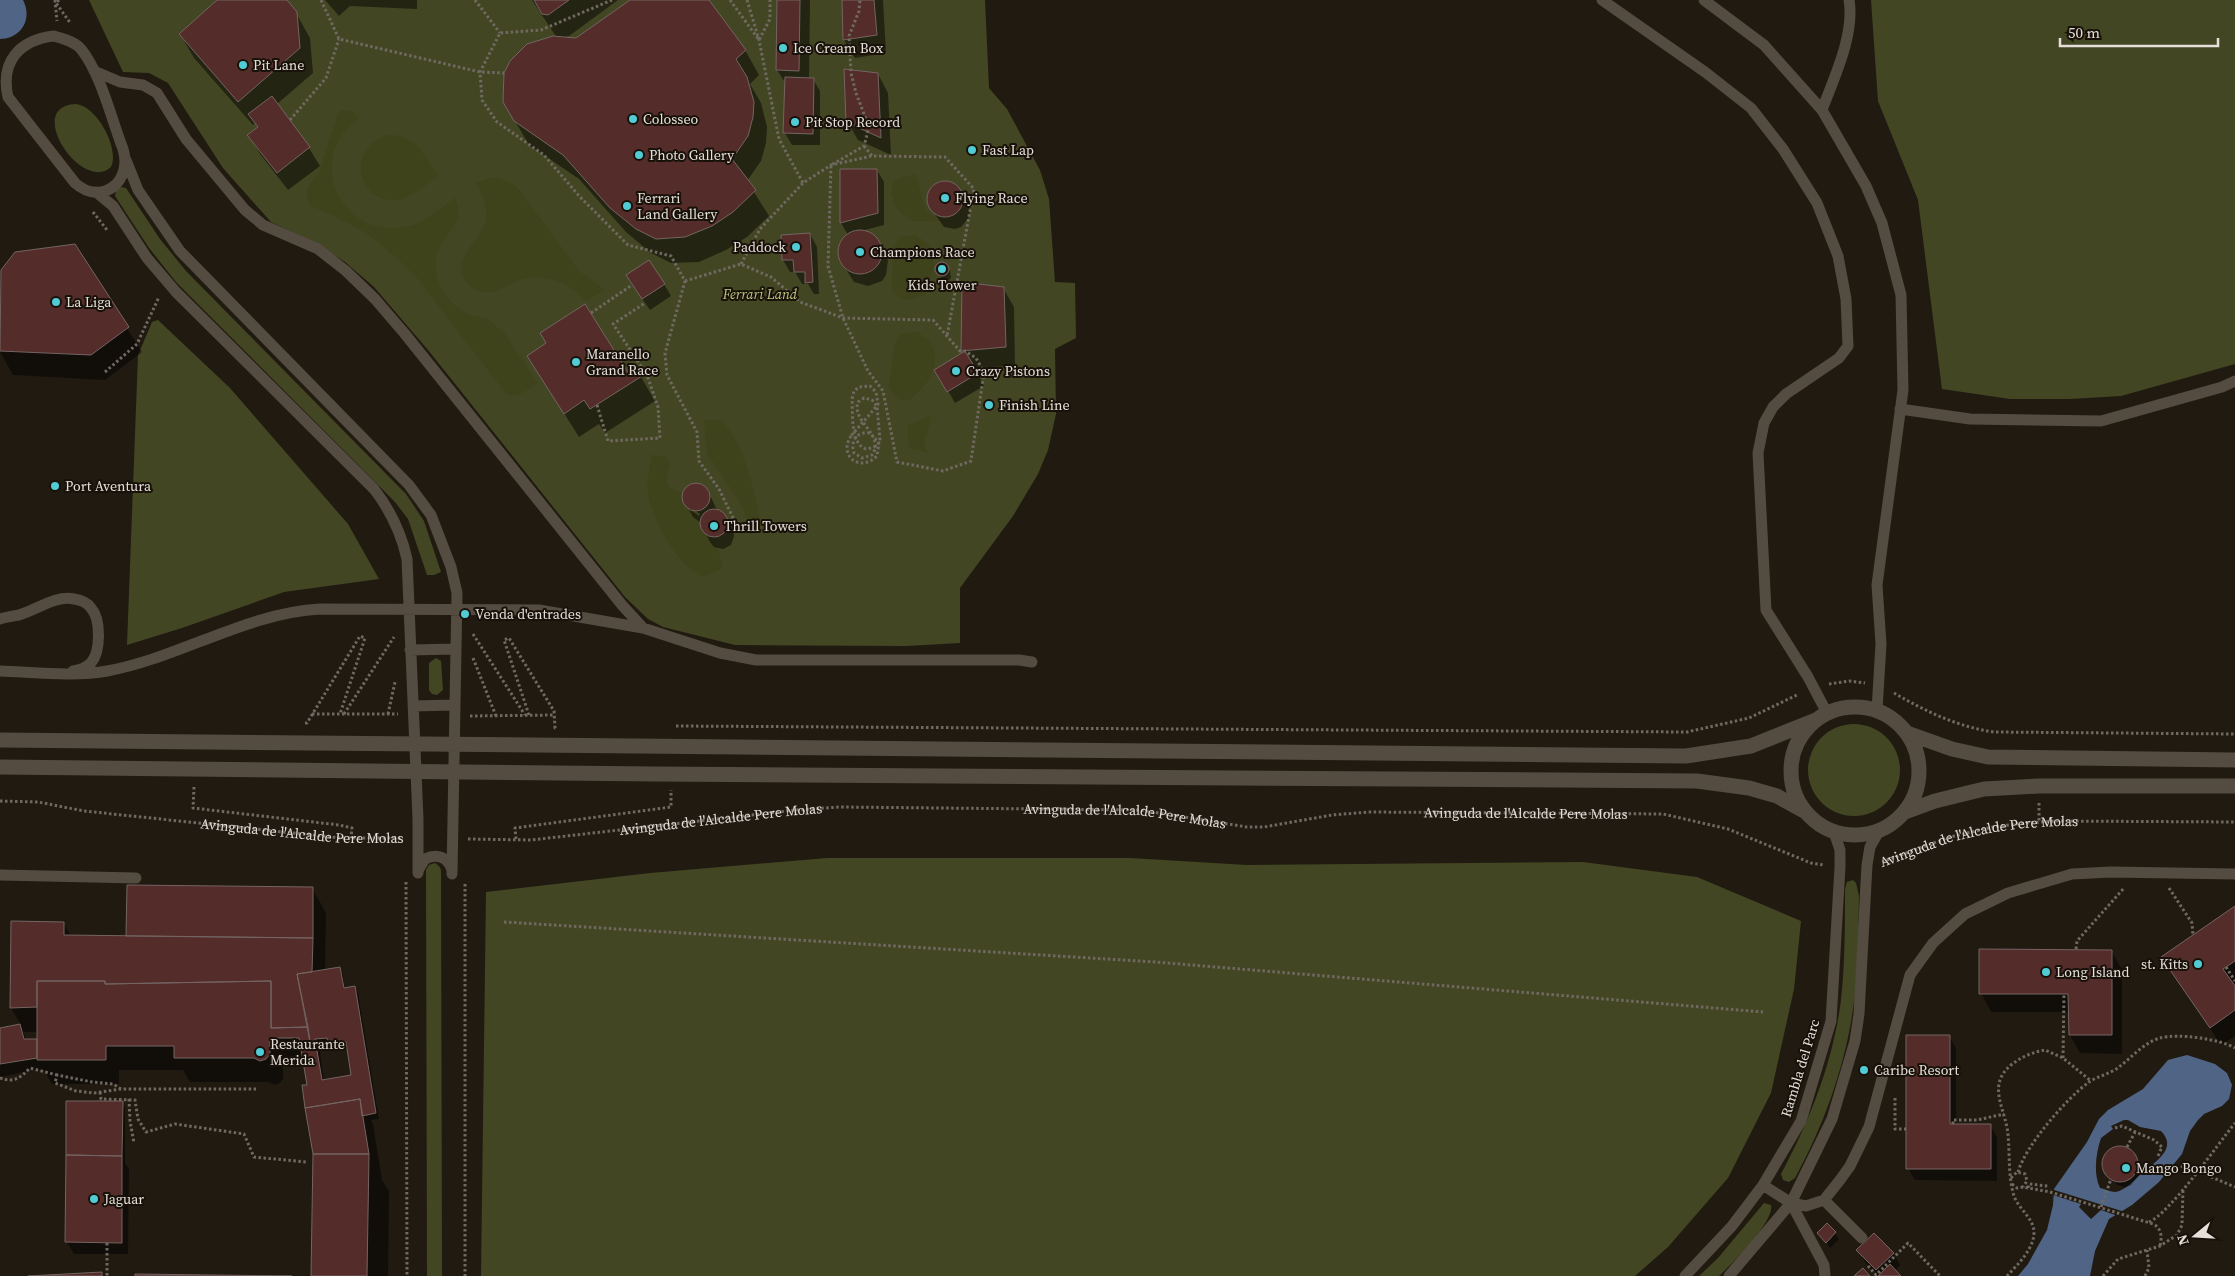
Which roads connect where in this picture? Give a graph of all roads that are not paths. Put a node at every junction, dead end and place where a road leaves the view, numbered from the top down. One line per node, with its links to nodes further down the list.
1 (1602, 0): 20 (lane)
2 (1704, 0): 5 (lane)
3 (1849, 0): 5 (lane)
4 (94, 71): 6 (lane); 7 (lane); 11 (lane)
5 (1822, 110): 9 (lane)
6 (126, 160): 7 (lane); 12 (lane)
7 (96, 192): 13 (lane)
8 (2235, 381): 9 (lane)
9 (1900, 409): 19 (lane)
10 (0, 619): 16 (lane)
11 (643, 628): 14 (lane); 16 (lane)
12 (455, 649): 13 (lane); 18 (lane)
13 (410, 650): 17 (lane)
14 (1032, 662)
15 (0, 671): 16 (lane)
16 (69, 673)
17 (413, 710): 18 (lane); 18 (lane)
18 (454, 710)
19 (1877, 710): 20 (street); 21 (street)
20 (1821, 717): 22 (street); 26 (street)
21 (1907, 733): 23 (street); 27 (street)
22 (0, 740)
23 (2235, 760)
24 (0, 767): 26 (street)
25 (2235, 786): 27 (street)
26 (1804, 811): 29 (street)
27 (1905, 812): 28 (street)
28 (1879, 831): 29 (street); 35 (lane)
29 (1834, 832): 33 (lane, Rambla del Parc)
30 (2235, 874): 34 (lane)
31 (0, 875): 32 (lane)
32 (136, 878)
33 (1763, 1185): 35 (lane); 37 (lane, Rambla del Parc)
34 (1824, 1200): 35 (lane); 36 (lane)
35 (1791, 1203): 38 (lane); 39 (lane)
36 (1862, 1238)
37 (1685, 1276)
38 (1730, 1276)
39 (1825, 1276)

